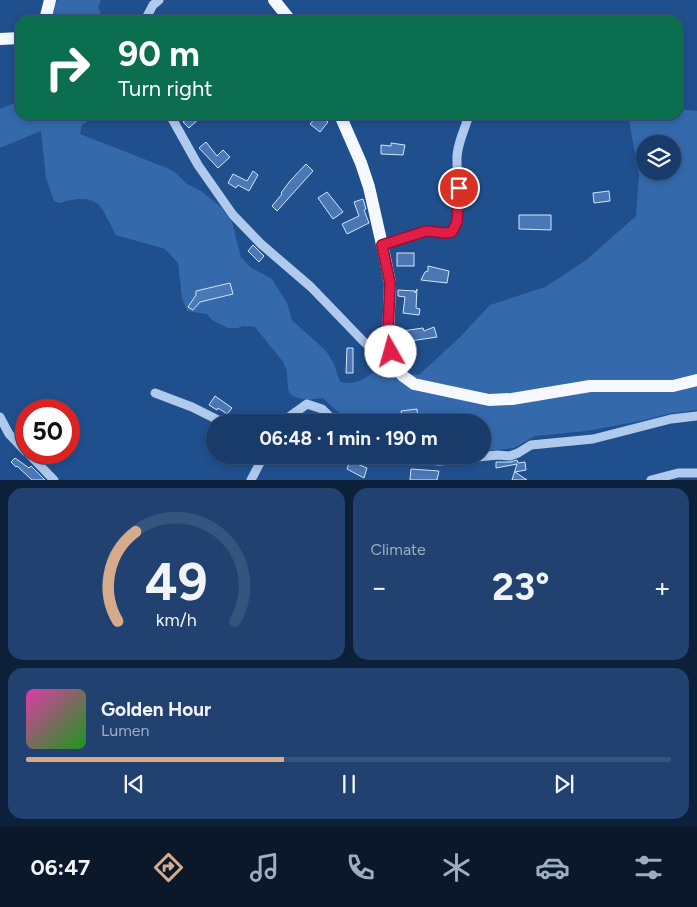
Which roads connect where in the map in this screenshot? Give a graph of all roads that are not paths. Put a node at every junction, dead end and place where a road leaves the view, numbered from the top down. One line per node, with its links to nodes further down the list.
1 (50, 0): 4 (main road)
2 (159, 0): 5 (street)
3 (274, 0): 6 (main road)
4 (46, 15)
5 (148, 15)
6 (286, 15)
7 (15, 38): 8 (main road)
8 (0, 39)
9 (173, 120): 13 (street)
10 (342, 120): 12 (main road)
11 (468, 120): 12 (street)
12 (382, 245): 13 (main road)
13 (394, 365): 14 (main road)
14 (697, 380)
15 (155, 393): 16 (street)
16 (207, 414)
17 (293, 414): 18 (street)
18 (327, 414)
19 (0, 416): 21 (street)
20 (697, 416): 22 (street)
21 (15, 440)
22 (491, 456)
23 (39, 464): 26 (street)
24 (259, 464): 27 (street)
25 (697, 473): 28 (street)
26 (54, 480)
27 (251, 480)
28 (651, 480)

